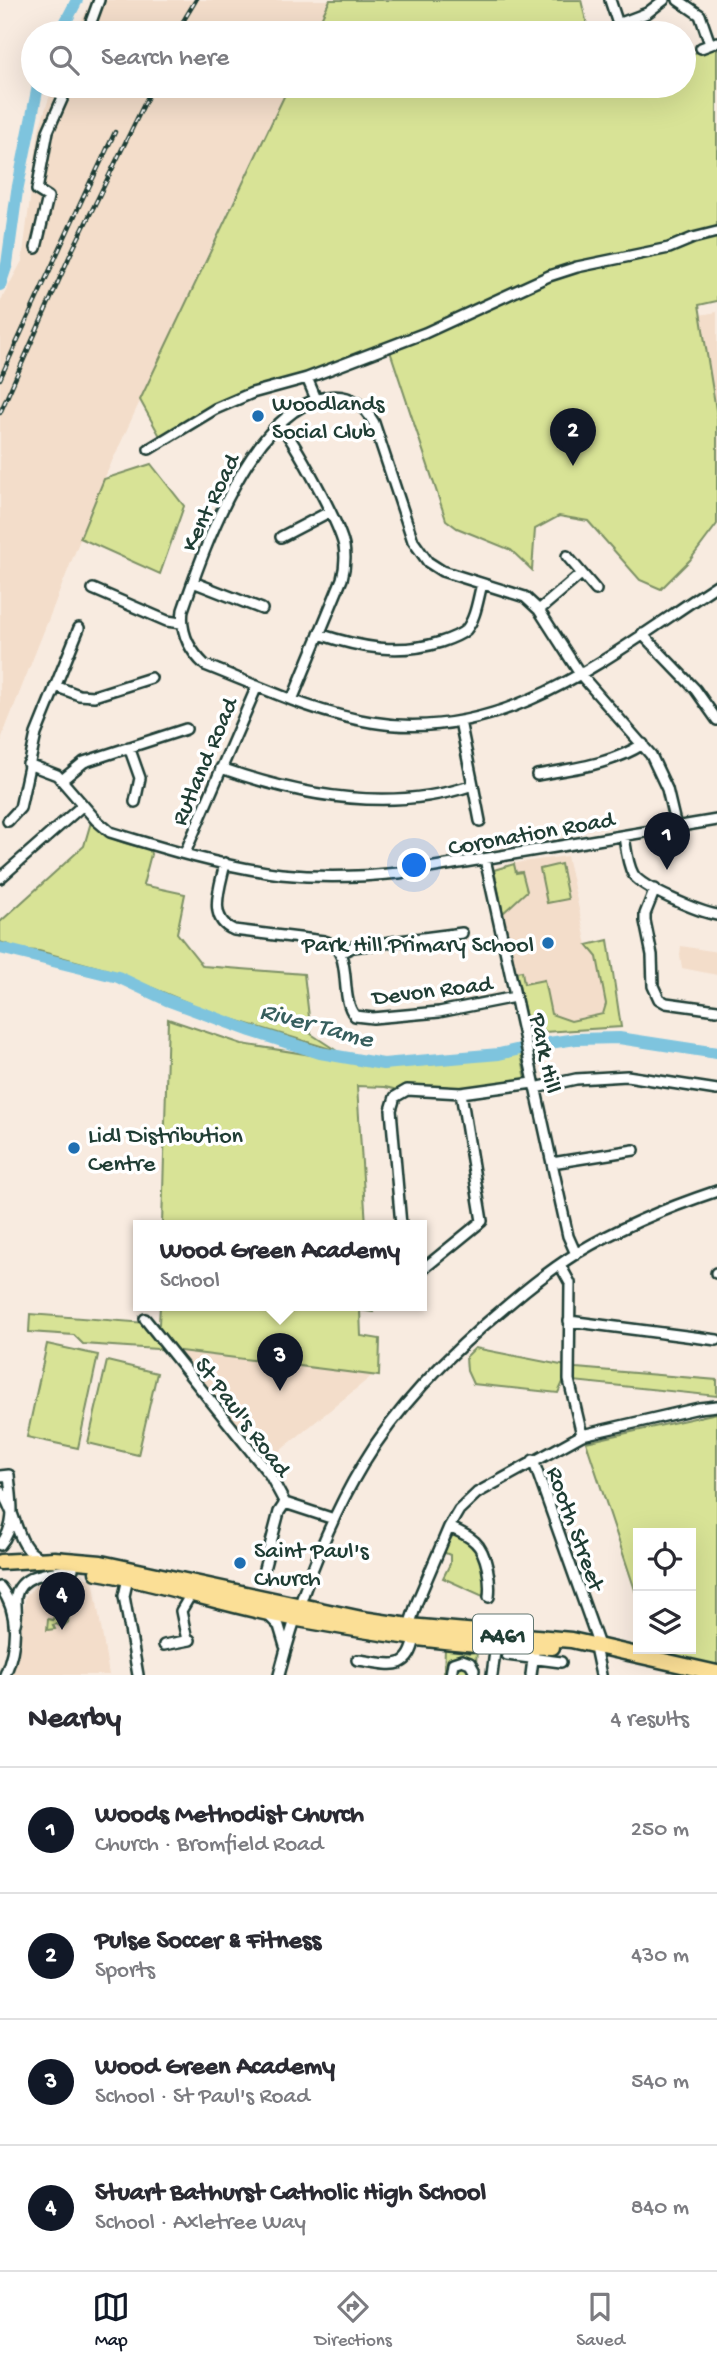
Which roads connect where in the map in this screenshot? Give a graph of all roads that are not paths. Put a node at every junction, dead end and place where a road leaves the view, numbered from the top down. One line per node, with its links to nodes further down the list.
1 (99, 0): 5 (street)
2 (610, 0): 6 (street)
3 (664, 0): 7 (street)
4 (678, 0): 8 (street)
5 (91, 21)
6 (617, 21)
7 (633, 21)
8 (714, 43): 9 (street)
9 (701, 48)
10 (63, 98): 12 (street)
11 (717, 232): 13 (street)
12 (36, 248)
13 (307, 378): 14 (street); 16 (street)
14 (316, 399): 15 (street, Kent Road); 22 (street)
15 (279, 424): 17 (street); 21 (street, Kent Road)
16 (149, 449)
17 (329, 512): 18 (street); 30 (street)
18 (281, 537)
19 (567, 556): 20 (street)
20 (581, 574): 25 (street); 27 (street)
21 (193, 582): 26 (street); 28 (street, Kent Road)
22 (482, 584): 27 (street); 30 (street)
23 (717, 585): 31 (street)
24 (93, 589): 28 (street)
25 (596, 590)
26 (262, 609)
27 (539, 610): 32 (street)
28 (181, 622): 34 (street)
29 (79, 628): 35 (street)
30 (319, 634): 36 (street)
31 (642, 634): 32 (street); 37 (street)
32 (580, 674): 38 (street); 40 (street)
33 (151, 678): 35 (street)
34 (257, 685): 36 (street); 43 (street, Rutland Road)
35 (55, 686): 42 (street)
36 (292, 700): 38 (street)
37 (717, 720)
38 (460, 721): 46 (street)
39 (186, 729): 41 (street)
40 (643, 744): 44 (street); 52 (street)
41 (129, 747): 45 (street); 47 (street)
42 (28, 764): 45 (street); 50 (street)
43 (221, 768): 46 (street); 54 (street, Rutland Road)
44 (537, 775)
45 (62, 780): 48 (street, Coronation Road)
46 (473, 785): 51 (street)
47 (135, 802)
48 (83, 805): 54 (street, Coronation Road); 57 (street)
49 (717, 820): 52 (street, Coronation Road)
50 (8, 821)
51 (480, 821)
52 (676, 827): 53 (street, Coronation Road)
53 (624, 836): 55 (street, Coronation Road); 58 (street)
54 (185, 853): 56 (street, Coronation Road)
55 (485, 859): 56 (street, Coronation Road); 62 (street, Park Hill)
56 (225, 863): 61 (street)
57 (0, 878)
58 (654, 889): 59 (street); 63 (street)
59 (717, 915)
60 (462, 933): 61 (street)
61 (340, 953): 62 (street, Devon Road)
62 (515, 998): 64 (street, Park Hill)
63 (717, 1010)
64 (534, 1086): 65 (street); 66 (street); 68 (street, Park Hill)
65 (717, 1090)
66 (461, 1093): 70 (street); 73 (street)
67 (634, 1150): 68 (street)
68 (552, 1163): 71 (street, Park Hill)
69 (717, 1191): 71 (street)
70 (401, 1220)
71 (576, 1254): 72 (street)
72 (560, 1265): 75 (street); 84 (street)
73 (427, 1266)
74 (145, 1319): 82 (street, St Paul's Road)
75 (569, 1321): 76 (street); 78 (street)
76 (717, 1340)
77 (717, 1406): 78 (street)
78 (582, 1435): 79 (street)
79 (533, 1460): 85 (street); 103 (street, Rooth Street)
80 (0, 1476): 83 (street)
81 (0, 1491): 83 (street)
82 (285, 1503): 84 (street, St Paul's Road); 91 (street, St Paul's Road)
83 (12, 1510): 86 (street); 87 (street)
84 (334, 1519): 97 (street)
85 (449, 1527): 95 (street); 99 (street)
86 (0, 1545)
87 (44, 1559): 88 (highway, A461); 97 (highway, A461)
88 (0, 1562)
89 (73, 1569): 90 (highway, A461); 92 (highway, A461); 98 (street)
90 (0, 1571)
91 (263, 1573)
92 (128, 1578): 94 (highway, A461); 110 (street)
93 (0, 1587): 98 (street)
94 (191, 1594): 96 (highway, A461); 102 (street)
95 (489, 1597)
96 (263, 1611): 97 (highway, A461); 104 (street)
97 (296, 1612): 99 (highway, A461); 104 (street)
98 (16, 1621): 112 (street)
99 (412, 1632): 100 (highway, A461); 103 (highway, A461); 107 (street)
100 (464, 1643): 101 (highway, A461); 108 (street)
101 (496, 1644): 105 (highway, A461); 116 (street)
102 (164, 1645)
103 (598, 1648): 105 (highway, A461); 111 (highway, A461); 118 (street, Rooth Street)
104 (285, 1651): 113 (street)
105 (534, 1653): 106 (street); 109 (street); 117 (street)
106 (508, 1655)
107 (354, 1658)
108 (463, 1660): 114 (street); 115 (street)
109 (561, 1662)
110 (140, 1671)
111 (717, 1673)
112 (5, 1675)
113 (279, 1675)
114 (452, 1675)
115 (473, 1675)
116 (492, 1675)
117 (531, 1675)
118 (601, 1675)

